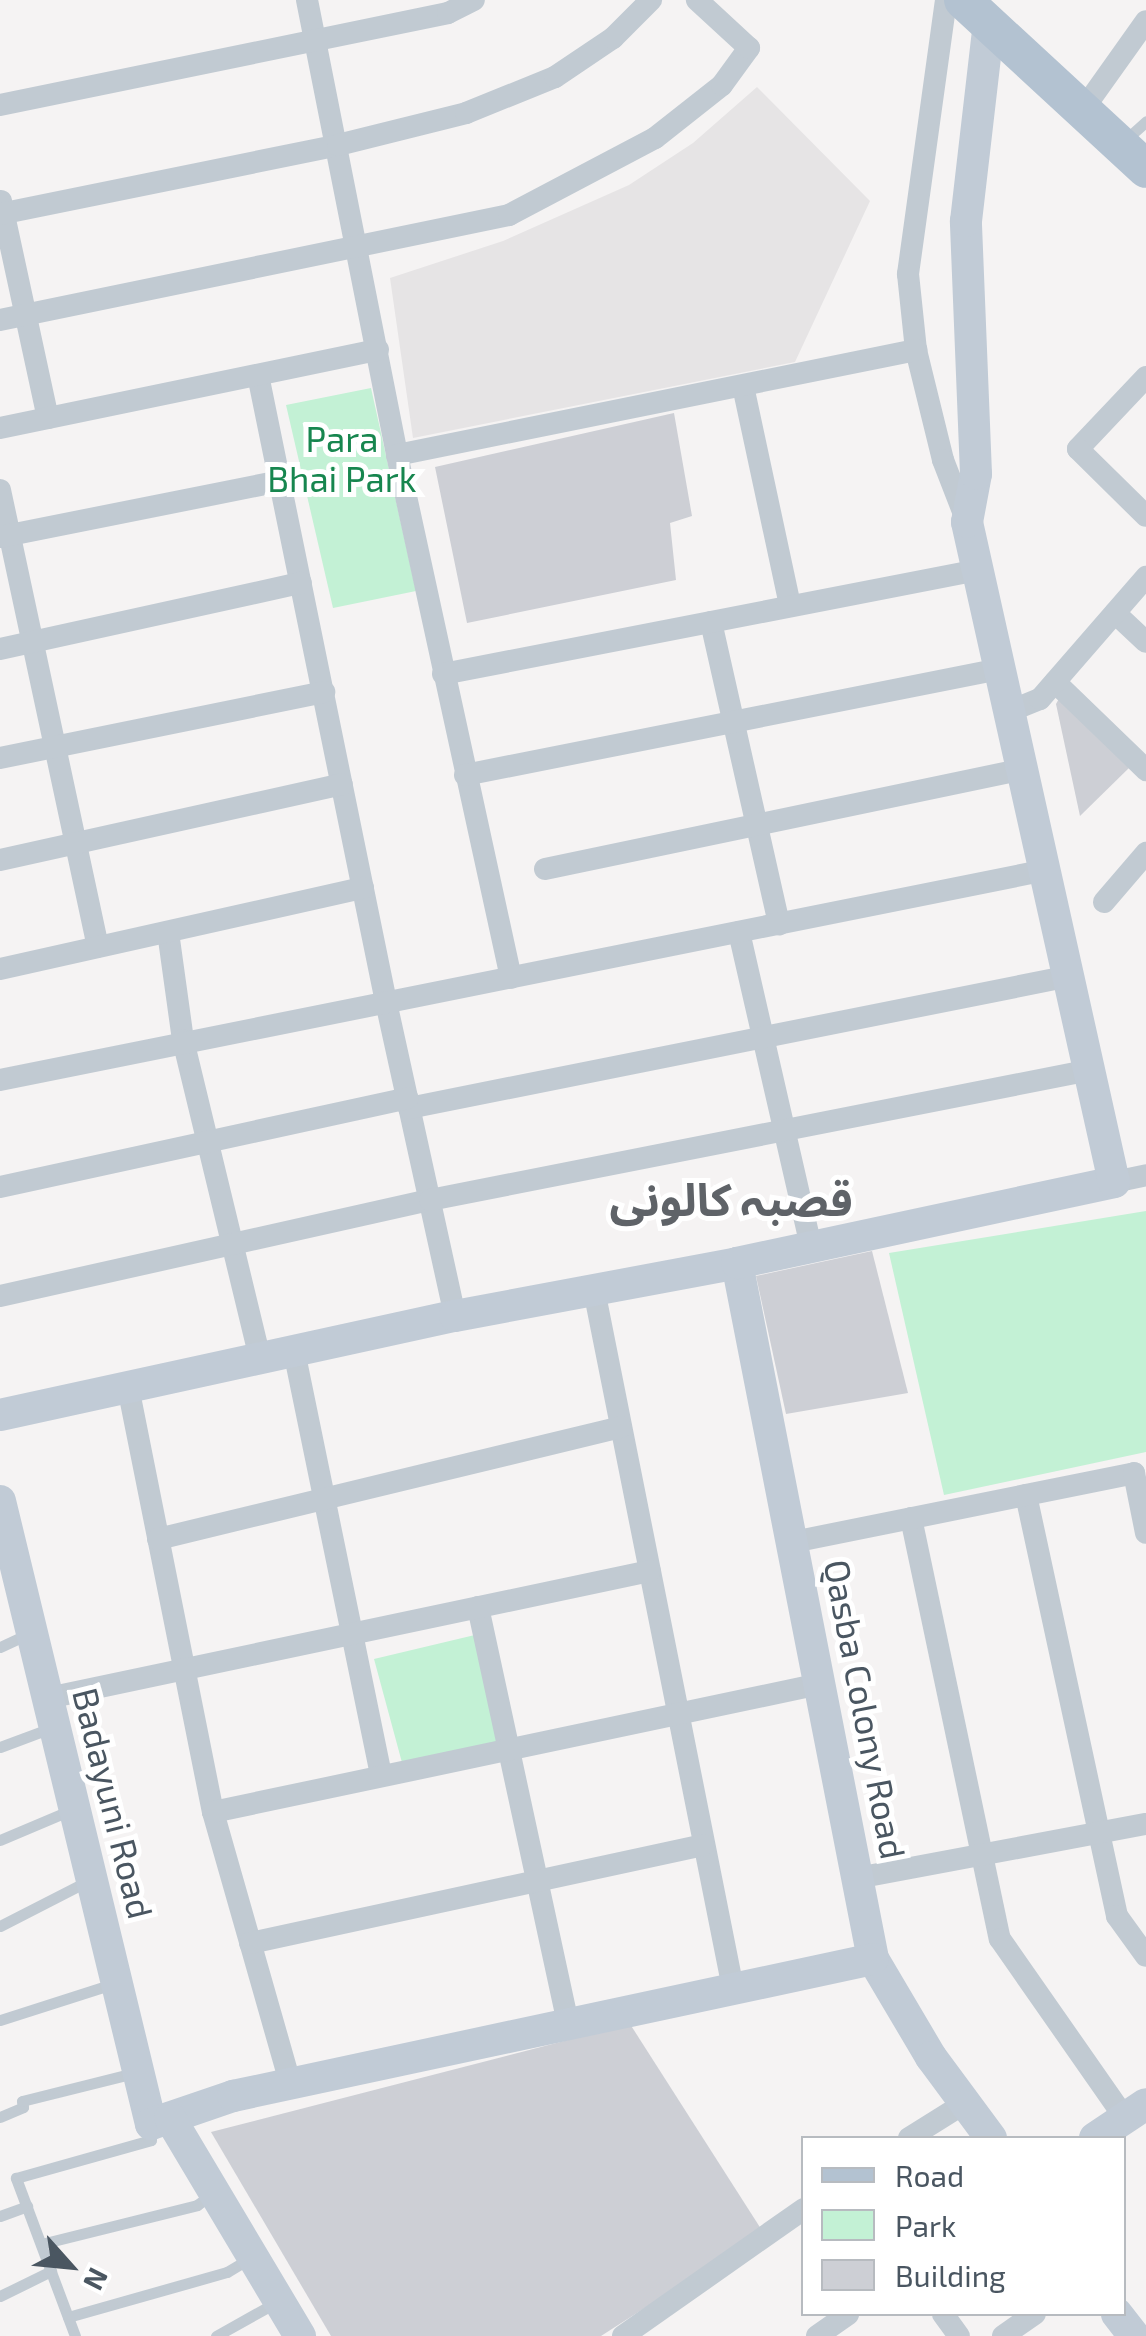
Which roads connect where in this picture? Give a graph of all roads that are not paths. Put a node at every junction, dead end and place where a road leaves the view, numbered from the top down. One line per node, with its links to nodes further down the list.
1 (307, 0): 8 (street)
2 (474, 0): 8 (street)
3 (652, 0): 11 (street)
4 (698, 0): 14 (street)
5 (946, 0): 18 (street)
6 (976, 11): 10 (main road); 28 (street)
7 (1146, 21): 10 (street)
8 (316, 39): 9 (street); 11 (street)
9 (0, 105)
10 (1082, 111): 12 (main road)
11 (338, 144): 13 (street); 14 (street)
12 (1137, 145)
13 (1, 208): 15 (street)
14 (360, 248): 15 (street); 17 (street)
15 (25, 314): 16 (street); 22 (street)
16 (0, 320)
17 (378, 350): 19 (street); 24 (street)
18 (916, 350): 21 (street); 28 (street)
19 (258, 375): 22 (street); 25 (street)
20 (1146, 377): 27 (street)
21 (743, 386): 24 (street); 33 (street)
22 (48, 418): 23 (street)
23 (0, 428)
24 (397, 455): 40 (street)
25 (280, 481): 29 (street); 32 (street)
26 (0, 490): 29 (street)
27 (1146, 516)
28 (967, 522): 30 (street)
29 (5, 536): 36 (street)
30 (978, 570): 33 (street); 39 (street)
31 (1146, 577): 34 (street)
32 (301, 583): 36 (street); 42 (street)
33 (790, 606): 35 (street)
34 (1114, 613): 37 (street); 41 (street)
35 (711, 622): 40 (street); 44 (street)
36 (33, 642): 38 (street); 45 (street)
37 (1146, 642)
38 (0, 648)
39 (1000, 669): 43 (street); 44 (street)
40 (443, 674): 49 (street)
41 (1055, 682): 43 (street); 48 (street)
42 (324, 692): 45 (street); 50 (street)
43 (1010, 711): 47 (street)
44 (734, 722): 49 (street); 51 (street)
45 (56, 746): 46 (street); 52 (street)
46 (0, 758)
47 (1023, 769): 51 (street); 56 (street)
48 (1146, 770)
49 (465, 775): 65 (street)
50 (342, 784): 52 (street); 57 (street)
51 (757, 824): 55 (street); 59 (street)
52 (78, 843): 54 (street); 62 (street)
53 (1146, 853): 58 (street)
54 (0, 860)
55 (545, 869)
56 (1046, 870): 59 (street); 64 (street)
57 (363, 888): 60 (street); 66 (street)
58 (1104, 902)
59 (780, 924): 61 (street)
60 (168, 932): 62 (street); 68 (street)
61 (739, 932): 65 (street); 67 (street)
62 (98, 947): 63 (street)
63 (0, 969)
64 (1070, 976): 67 (street); 69 (street)
65 (510, 978): 66 (street)
66 (386, 1002): 68 (street); 71 (street)
67 (762, 1037): 71 (street); 72 (street)
68 (183, 1040): 70 (street); 73 (street)
69 (1090, 1070): 72 (street); 74 (street)
70 (0, 1080)
71 (408, 1103): 73 (street); 76 (street)
72 (784, 1130): 76 (street); 78 (street)
73 (208, 1145): 75 (street); 77 (street)
74 (1130, 1179): 78 (street)
75 (0, 1187)
76 (430, 1200): 77 (street); 82 (street)
77 (232, 1246): 81 (street); 84 (street)
78 (810, 1248): 79 (street)
79 (737, 1263): 80 (street); 94 (street, Qasba Colony Road)
80 (594, 1290): 82 (street); 87 (street)
81 (0, 1296)
82 (456, 1316): 83 (street)
83 (294, 1351): 84 (street); 89 (street)
84 (260, 1359): 85 (street)
85 (128, 1388): 86 (street); 93 (street)
86 (0, 1415)
87 (621, 1427): 89 (street); 95 (street)
88 (1026, 1495): 91 (street); 92 (street); 110 (street)
89 (326, 1498): 93 (street); 98 (street)
90 (0, 1502): 97 (street, Badayuni Road)
91 (911, 1518): 94 (street); 113 (street)
92 (1146, 1533)
93 (158, 1538): 100 (street)
94 (793, 1542): 101 (street, Qasba Colony Road)
95 (650, 1571): 96 (street); 102 (street)
96 (478, 1607): 98 (street); 105 (street)
97 (32, 1632): 99 (lane); 103 (street, Badayuni Road)
98 (352, 1634): 100 (street); 106 (street)
99 (0, 1647)
100 (184, 1669): 103 (street); 108 (street)
101 (820, 1684): 102 (street); 114 (street, Qasba Colony Road)
102 (678, 1711): 105 (street); 112 (street)
103 (51, 1712): 104 (lane); 107 (street, Badayuni Road)
104 (0, 1746)
105 (507, 1748): 106 (street); 116 (street)
106 (381, 1776): 108 (street)
107 (74, 1809): 111 (lane); 115 (street, Badayuni Road)
108 (213, 1812): 118 (street)
109 (1146, 1824): 110 (street)
110 (1099, 1833): 113 (street); 119 (street)
111 (0, 1840)
112 (704, 1845): 116 (street); 122 (street)
113 (982, 1854): 114 (street); 128 (street)
114 (858, 1878): 120 (street, Qasba Colony Road)
115 (92, 1880): 117 (lane); 121 (street, Badayuni Road)
116 (538, 1881): 118 (street); 124 (street)
117 (0, 1926)
118 (250, 1942): 126 (street)
119 (1146, 1956)
120 (873, 1959): 122 (street); 127 (street, Qasba Colony Road)
121 (117, 1983): 123 (lane); 125 (street, Badayuni Road)
122 (733, 1988): 124 (street)
123 (0, 2020)
124 (568, 2022): 126 (street)
125 (138, 2072): 129 (lane); 130 (street, Badayuni Road)
126 (290, 2083): 130 (street)
127 (965, 2103): 131 (street); 132 (street, Qasba Colony Road)
128 (1135, 2111): 133 (street)
129 (0, 2117)
130 (160, 2121): 134 (street, Badayuni Road); 135 (lane)
131 (912, 2136)
132 (990, 2136)
133 (1098, 2136)
134 (214, 2192): 138 (lane); 139 (street, Badayuni Road)
135 (27, 2206): 137 (lane); 138 (lane)
136 (801, 2211): 146 (street)
137 (0, 2216)
138 (41, 2244): 140 (lane)
139 (252, 2256): 142 (street, Badayuni Road); 145 (lane)
140 (51, 2271): 141 (lane); 145 (lane)
141 (0, 2296)
142 (278, 2301): 148 (lane); 149 (street, Badayuni Road)
143 (845, 2316): 150 (street)
144 (1032, 2316): 151 (street)
145 (68, 2317): 147 (lane)
146 (635, 2333)
147 (76, 2336)
148 (216, 2336)
149 (300, 2336)
150 (817, 2336)
151 (1003, 2336)

